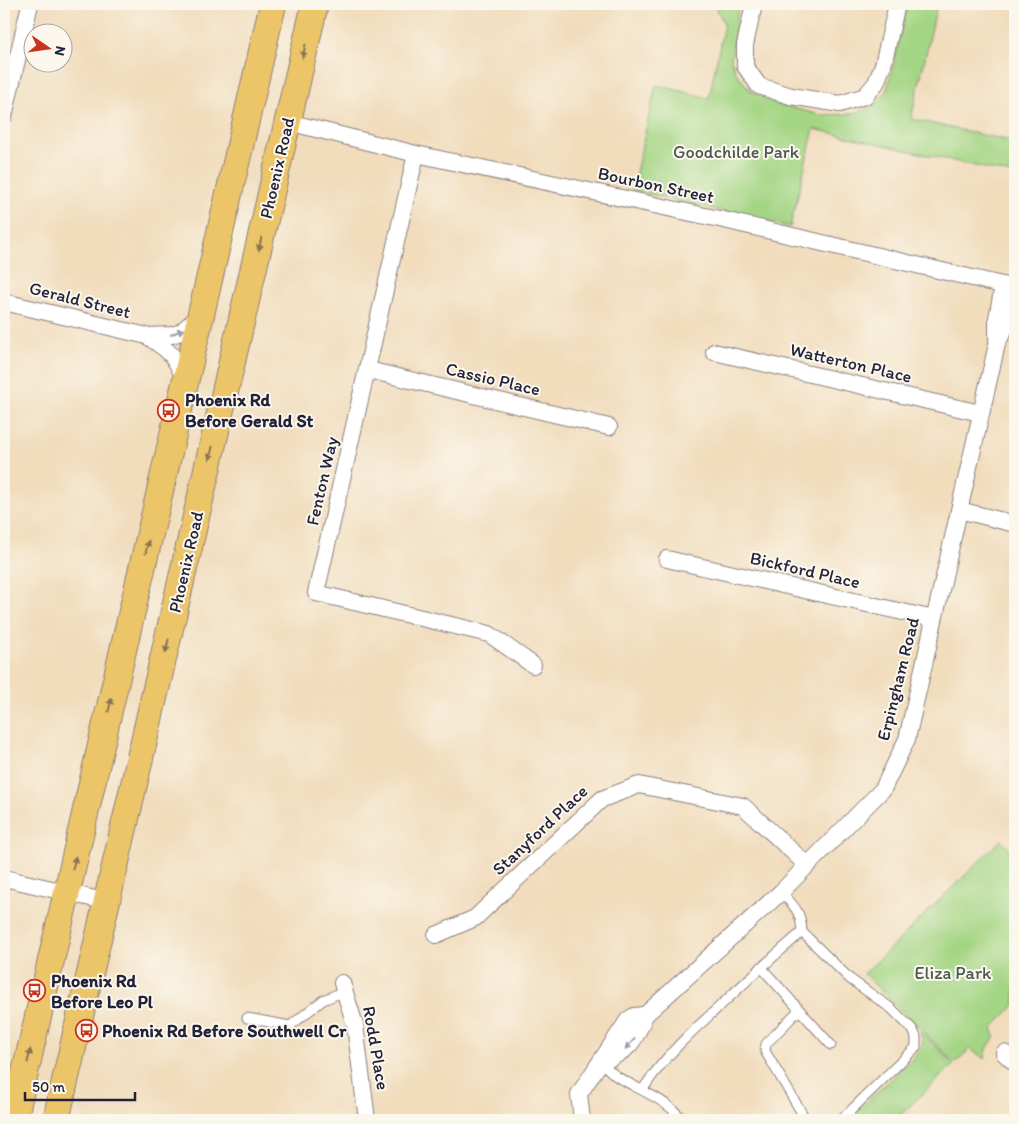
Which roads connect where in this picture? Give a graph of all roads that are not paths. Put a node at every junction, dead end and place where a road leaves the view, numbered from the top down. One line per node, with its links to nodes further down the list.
1 (30, 4): 6 (street)
2 (273, 4): 12 (main road)
3 (315, 4): 8 (main road, Phoenix Road, one-way to 8)
4 (754, 4): 5 (street)
5 (897, 4)
6 (8, 76): 7 (street)
7 (4, 116)
8 (288, 122): 9 (street, Bourbon Street); 28 (main road, Phoenix Road, one-way to 28)
9 (416, 154): 10 (street, Bourbon Street); 15 (street, Fenton Way)
10 (1011, 289): 17 (street, Erpingham Road)
11 (4, 302): 13 (street, Gerald Street)
12 (201, 314): 13 (street, Gerald Street, one-way to 12); 16 (main road)
13 (147, 336): 16 (street, Gerald Street)
14 (714, 352): 17 (street, Watterton Place)
15 (368, 370): 18 (street, Cassio Place); 23 (street, Fenton Way)
16 (185, 381): 27 (main road, one-way to 16)
17 (980, 413): 19 (street, Erpingham Road)
18 (609, 427)
19 (959, 510): 20 (street); 22 (street, Erpingham Road)
20 (1015, 524)
21 (667, 559): 22 (street, Bickford Place)
22 (934, 619): 24 (street, Erpingham Road)
23 (533, 664)
24 (808, 865): 26 (street, Erpingham Road); 30 (street, Stanyford Place)
25 (4, 878): 27 (street)
26 (781, 892): 29 (lane); 36 (street, Erpingham Road)
27 (67, 894): 28 (street); 38 (main road, one-way to 27)
28 (108, 902): 39 (main road, Phoenix Road)
29 (802, 932): 31 (lane); 44 (lane)
30 (436, 935)
31 (761, 968): 33 (lane); 37 (lane)
32 (344, 987): 34 (lane); 40 (street, Rodd Place)
33 (799, 1010): 35 (lane); 43 (lane)
34 (247, 1018)
35 (830, 1045)
36 (602, 1062): 37 (lane); 41 (street, Erpingham Road)
37 (643, 1089): 42 (lane)
38 (14, 1120)
39 (56, 1120)
40 (367, 1120)
41 (582, 1120)
42 (682, 1120)
43 (806, 1120)
44 (841, 1120)

